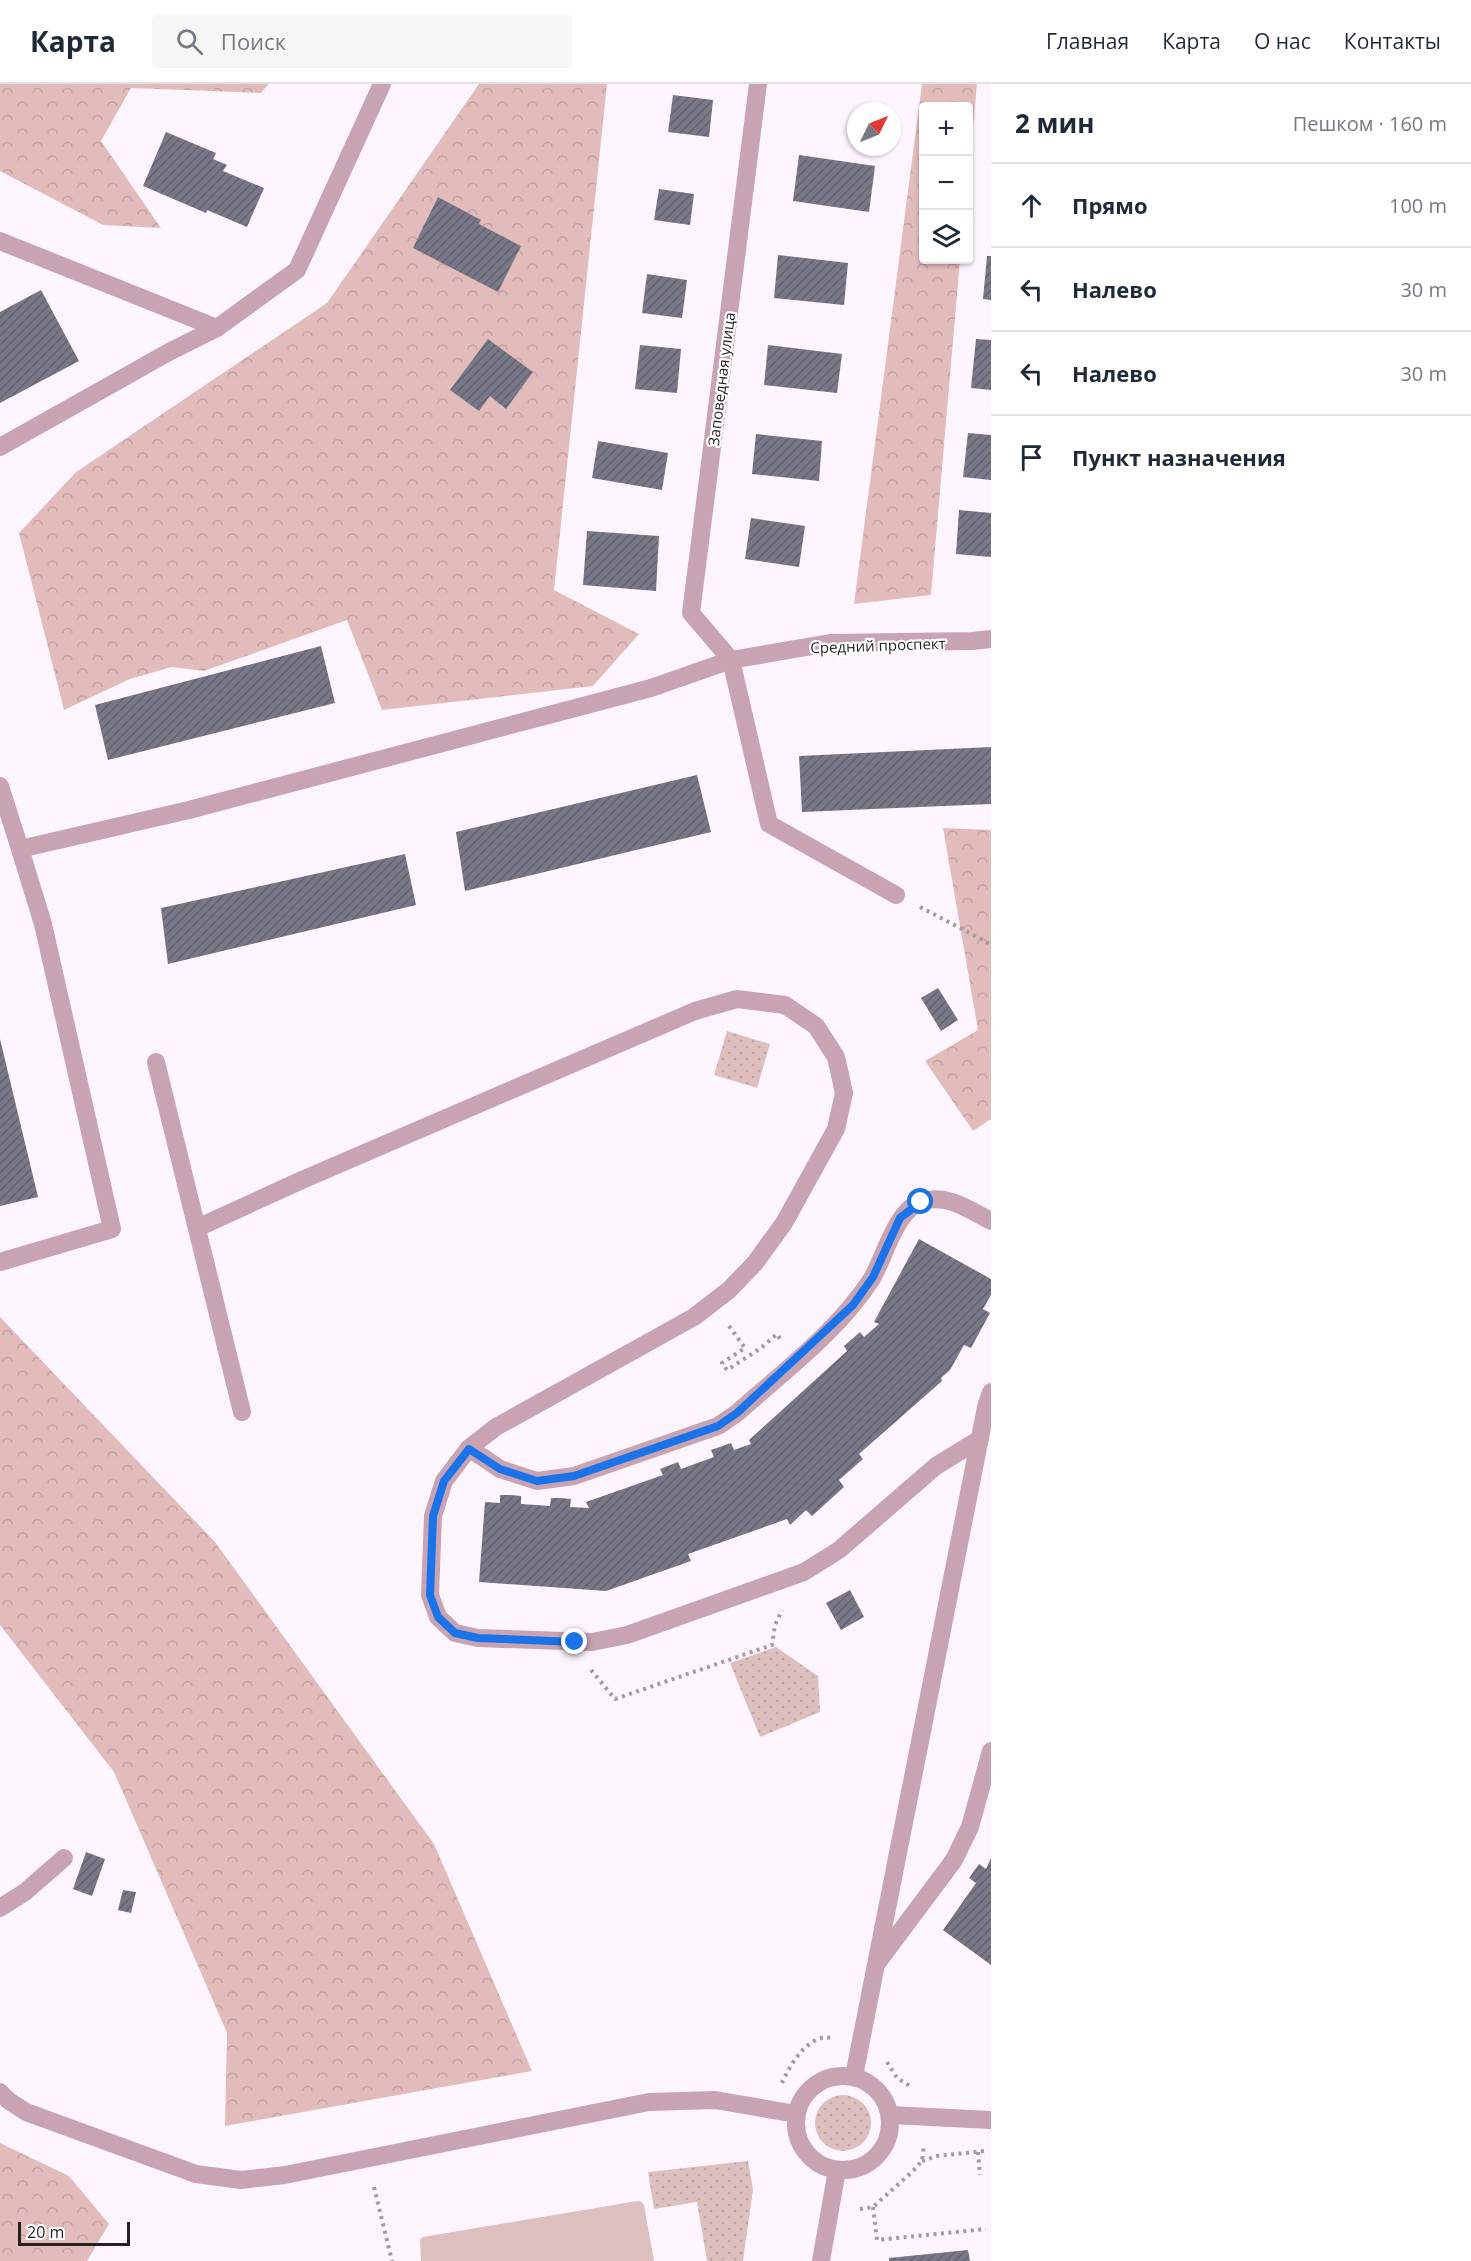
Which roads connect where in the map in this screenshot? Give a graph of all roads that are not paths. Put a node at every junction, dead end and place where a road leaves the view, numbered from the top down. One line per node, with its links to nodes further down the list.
1 (382, 84): 4 (street)
2 (758, 84): 7 (street, Заповедная улица)
3 (0, 241): 4 (street)
4 (216, 328): 5 (street)
5 (0, 447)
6 (991, 639): 7 (street, Средний проспект)
7 (731, 660): 9 (street, Средний проспект); 10 (street)
8 (0, 786): 9 (street)
9 (20, 849): 14 (street)
10 (896, 895)
11 (156, 1062): 13 (street)
12 (991, 1221): 18 (street)
13 (197, 1228): 16 (street); 18 (street)
14 (0, 1262)
15 (991, 1392): 17 (street)
16 (242, 1412)
17 (980, 1439): 18 (street); 22 (street)
18 (469, 1449)
19 (991, 1751): 22 (street)
20 (64, 1858): 21 (street)
21 (0, 1908)
22 (874, 1966): 23 (street)
23 (854, 2076): 25 (street); 26 (street)
24 (0, 2092): 25 (street)
25 (796, 2114): 28 (street)
26 (890, 2115): 27 (street); 28 (street)
27 (991, 2120)
28 (837, 2170): 29 (street)
29 (821, 2261)

